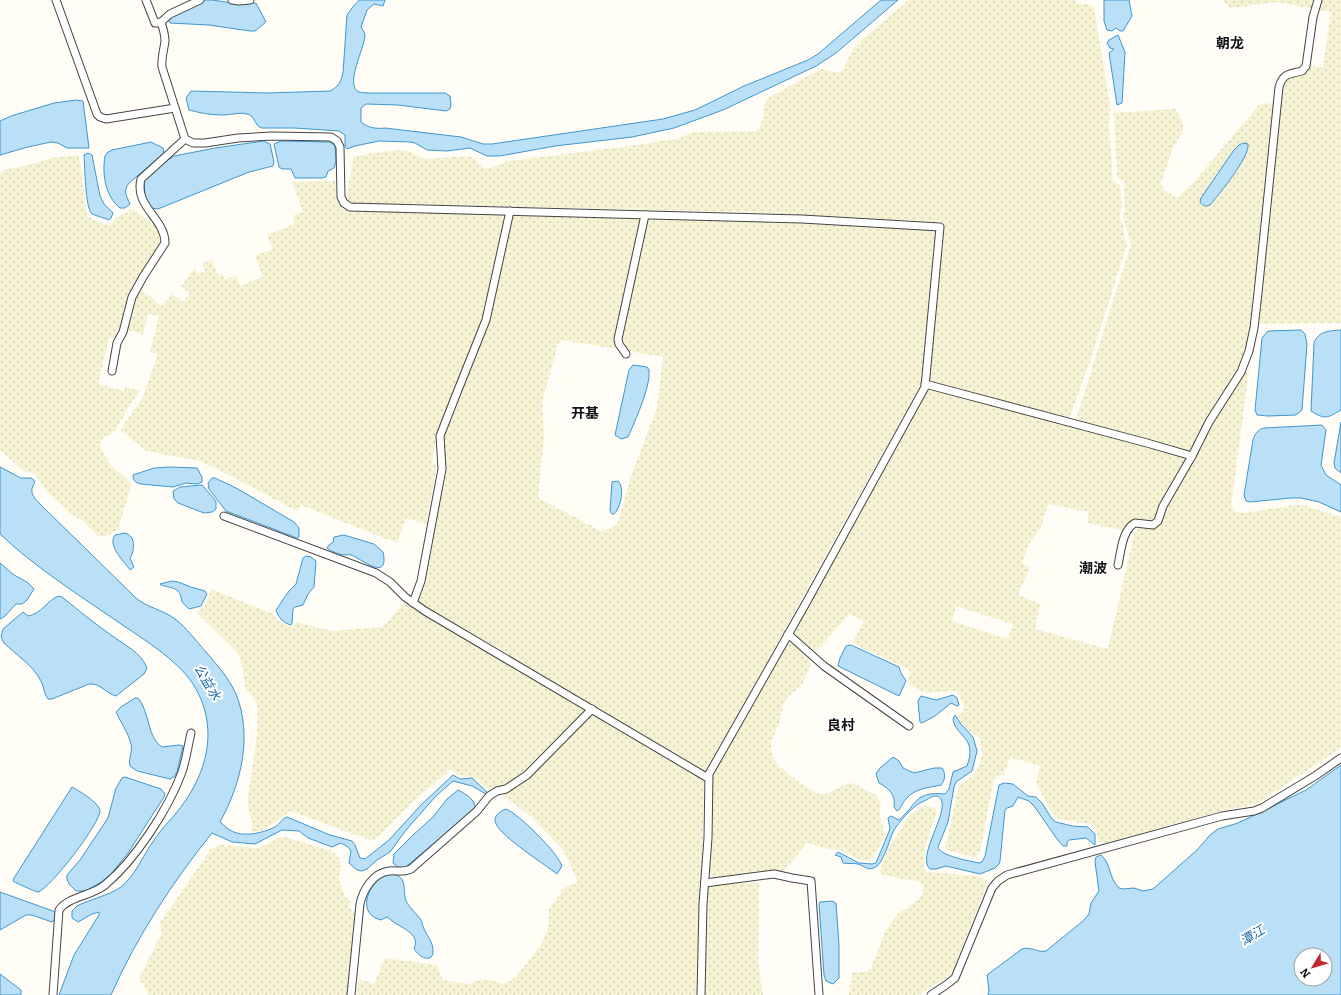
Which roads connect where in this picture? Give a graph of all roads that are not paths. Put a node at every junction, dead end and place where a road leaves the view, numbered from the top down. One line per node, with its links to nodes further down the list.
1 (56, 0): 8 (street)
2 (146, 0): 7 (street)
3 (200, 0): 7 (street)
4 (232, 0): 5 (street)
5 (250, 0)
6 (1318, 0): 15 (street)
7 (161, 22): 8 (street)
8 (175, 108): 9 (street)
9 (185, 139): 10 (street); 13 (street)
10 (510, 211): 11 (street); 18 (street)
11 (645, 215): 12 (street); 14 (street)
12 (626, 354)
13 (112, 371)
14 (925, 384): 15 (street); 19 (street)
15 (1192, 456): 17 (street)
16 (224, 516): 18 (street)
17 (1118, 565)
18 (413, 603): 20 (street)
19 (788, 634): 21 (street); 24 (street)
20 (592, 709): 24 (street); 27 (street)
21 (909, 726)
22 (191, 733): 26 (street)
23 (1341, 758): 30 (street)
24 (708, 778): 25 (street)
25 (706, 883): 28 (street); 29 (street)
26 (53, 995)
27 (351, 995)
28 (701, 995)
29 (819, 995)
30 (931, 995)

